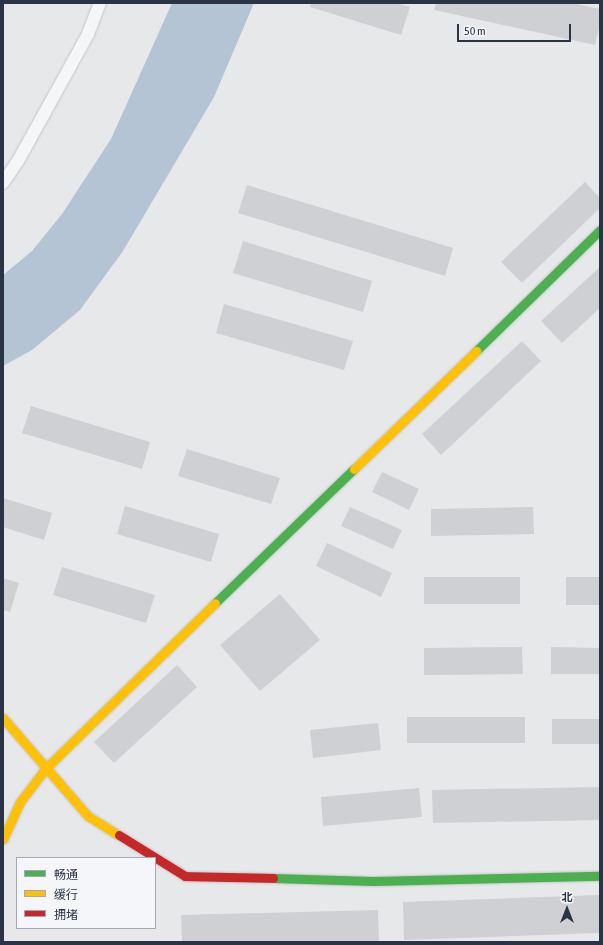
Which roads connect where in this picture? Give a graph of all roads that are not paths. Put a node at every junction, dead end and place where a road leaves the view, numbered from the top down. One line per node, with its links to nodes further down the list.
1 (100, 3): 2 (street)
2 (3, 183)
3 (600, 230): 5 (street)
4 (3, 718): 5 (street)
5 (46, 768): 6 (street); 7 (street)
6 (3, 839)
7 (154, 857)
8 (156, 858): 9 (street)
9 (600, 876)

